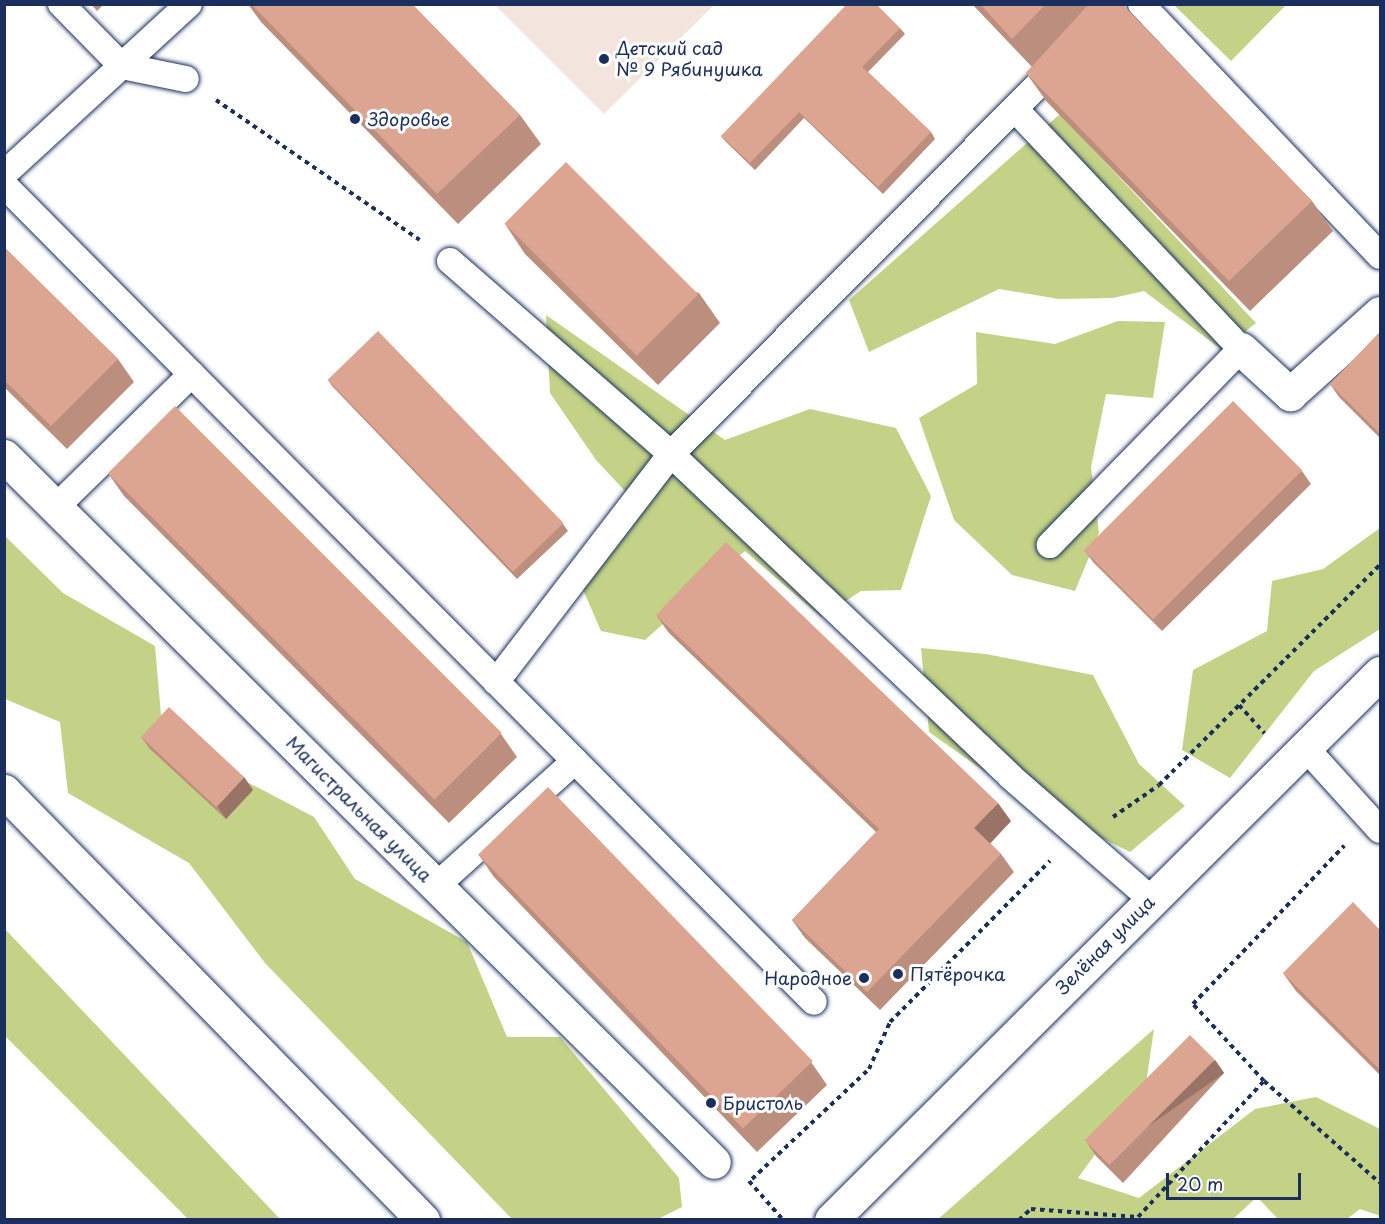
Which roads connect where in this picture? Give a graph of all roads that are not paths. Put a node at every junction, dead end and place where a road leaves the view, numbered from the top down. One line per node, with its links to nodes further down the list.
1 (61, 4): 5 (lane)
2 (189, 4): 5 (lane)
3 (1141, 4): 10 (lane)
4 (1078, 45): 7 (lane)
5 (122, 66): 6 (lane); 8 (lane)
6 (186, 79)
7 (1015, 109): 13 (lane); 15 (lane)
8 (4, 174)
9 (4, 186): 14 (lane)
10 (1380, 256)
11 (450, 261): 15 (lane)
12 (1380, 313): 13 (main road)
13 (1241, 349): 18 (lane)
14 (192, 374): 17 (lane); 20 (lane)
15 (671, 454): 20 (lane); 26 (lane)
16 (4, 456): 17 (main road, Магистральная улица)
17 (56, 507): 25 (main road, Магистральная улица)
18 (1050, 545)
19 (1380, 673): 21 (main road, Зелёная улица)
20 (496, 682): 22 (lane)
21 (1304, 746): 24 (lane); 26 (main road, Зелёная улица)
22 (575, 761): 25 (lane); 27 (lane)
23 (4, 791): 29 (main road)
24 (1375, 824)
25 (436, 886): 28 (main road, Магистральная улица)
26 (1151, 899): 30 (main road, Зелёная улица)
27 (814, 1002)
28 (714, 1162)
29 (423, 1220)
30 (831, 1220)

